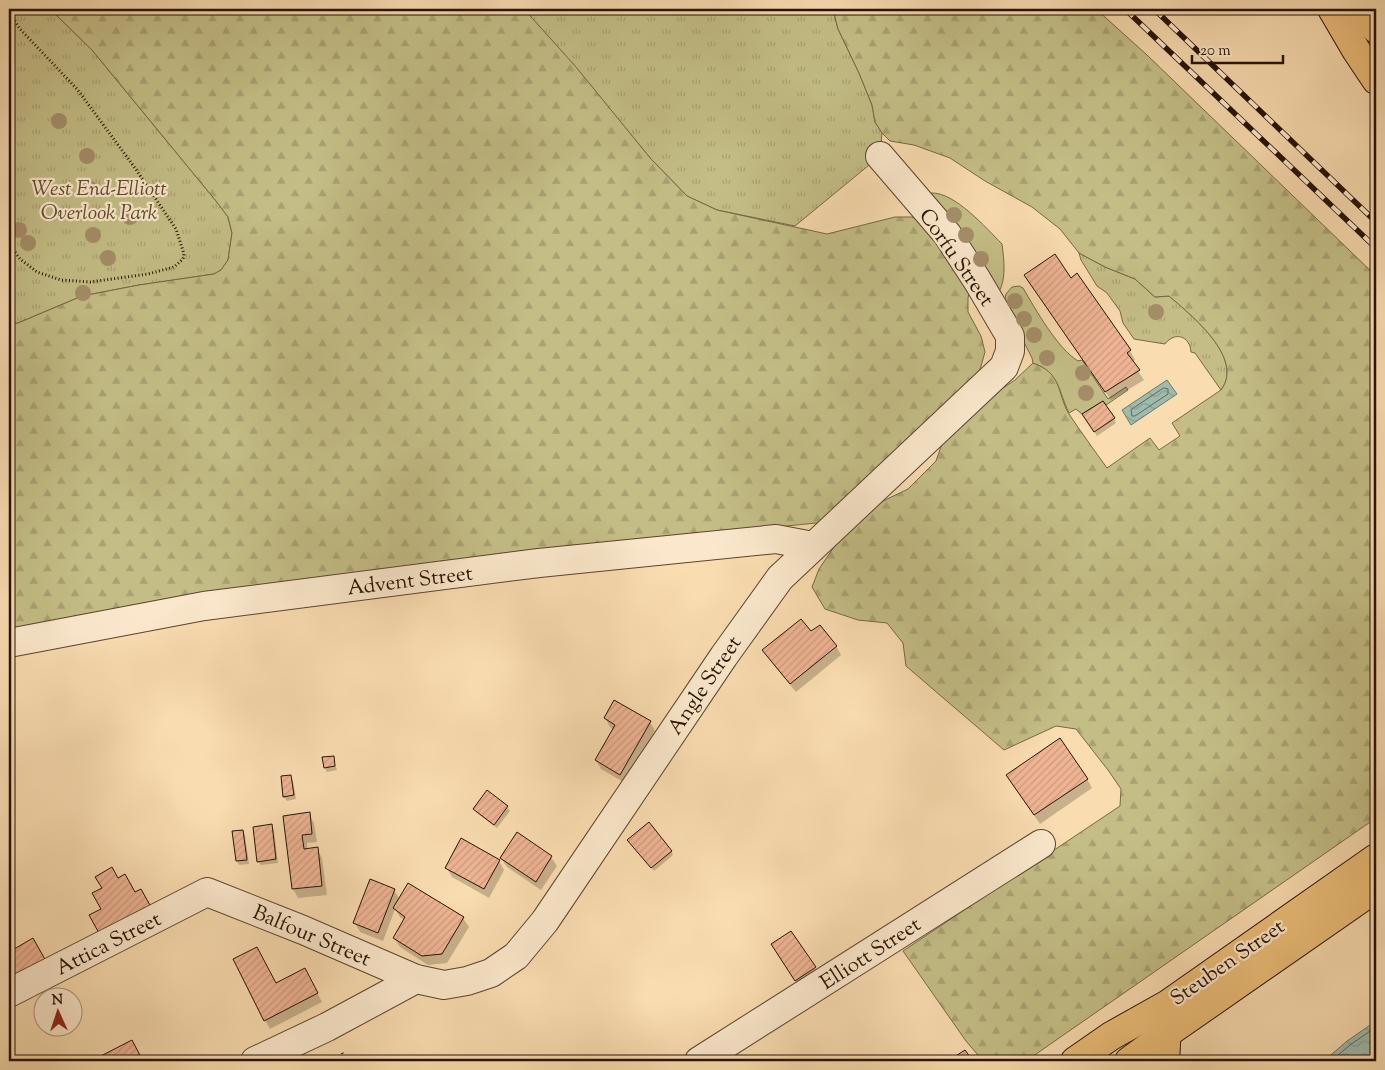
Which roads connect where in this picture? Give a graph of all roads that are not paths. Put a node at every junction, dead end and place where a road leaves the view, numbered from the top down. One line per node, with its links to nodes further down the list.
1 (1332, 9): 4 (main road)
2 (1358, 9): 3 (main road)
3 (1376, 29)
4 (1376, 80)
5 (880, 156): 6 (street, Corfu Street)
6 (1004, 368): 7 (street, Angle Street)
7 (813, 546): 8 (street, Advent Street); 13 (street, Angle Street)
8 (9, 643)
9 (1041, 844): 18 (street, Elliott Street)
10 (1376, 858): 15 (main road, Steuben Street)
11 (1376, 888): 16 (main road, Steuben Street)
12 (207, 892): 13 (street, Balfour Street); 14 (street, Attica Street)
13 (416, 979): 17 (street)
14 (9, 993)
15 (1168, 1004): 16 (main road); 19 (main road, Steuben Street)
16 (1166, 1034): 20 (main road, Steuben Street); 21 (main road)
17 (255, 1061)
18 (698, 1061)
19 (1075, 1061)
20 (1129, 1061)
21 (1165, 1061)

